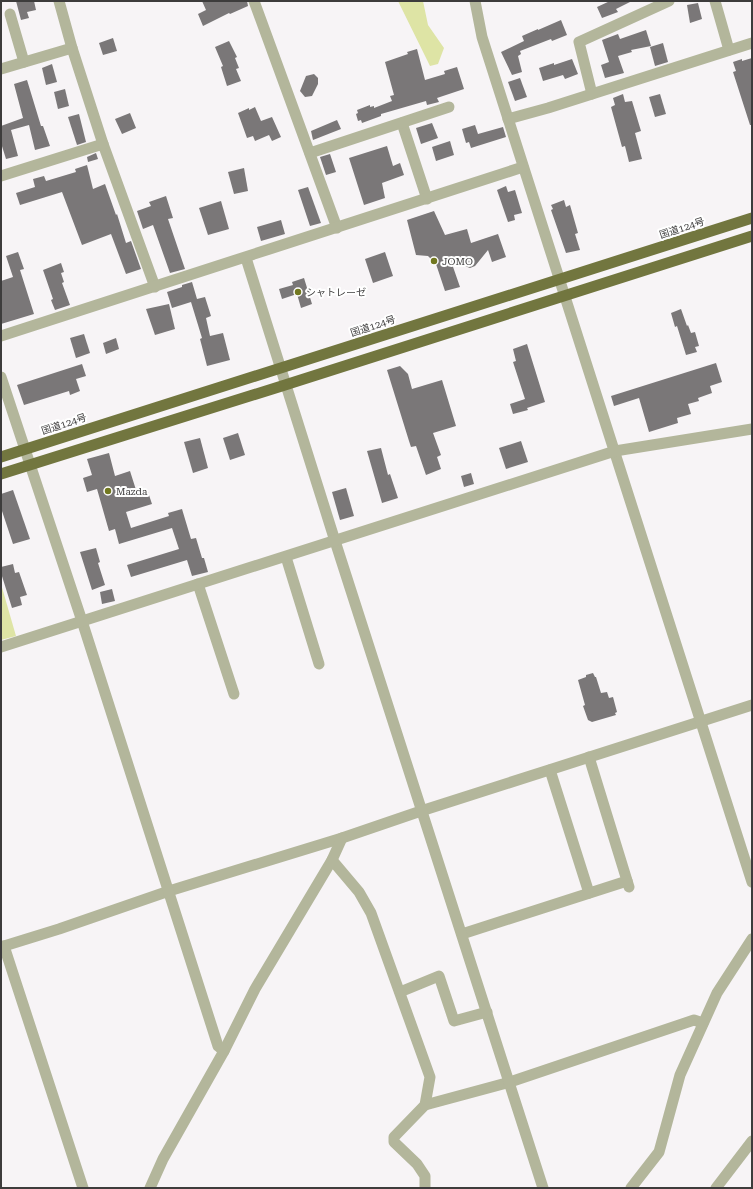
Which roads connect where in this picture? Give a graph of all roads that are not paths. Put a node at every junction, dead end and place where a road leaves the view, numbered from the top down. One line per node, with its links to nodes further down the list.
1 (59, 1): 8 (street)
2 (254, 1): 17 (street)
3 (476, 1): 14 (street)
4 (669, 1): 12 (street)
5 (715, 1): 9 (street)
6 (10, 14): 10 (street)
7 (752, 43): 9 (street)
8 (72, 48): 10 (street); 16 (street)
9 (730, 50): 12 (street)
10 (24, 62): 11 (street)
11 (1, 69)
12 (592, 94): 14 (street)
13 (450, 107): 15 (street)
14 (508, 119): 18 (street)
15 (402, 123): 17 (street); 20 (street)
16 (103, 144): 19 (street); 26 (street)
17 (310, 153): 22 (street)
18 (523, 167): 20 (street); 25 (street)
19 (1, 176)
20 (427, 199): 22 (street)
21 (752, 218): 25 (highway, 国道124号)
22 (337, 228): 24 (street)
23 (752, 236): 27 (highway)
24 (246, 258): 26 (street); 29 (street)
25 (560, 279): 27 (street); 29 (highway, 国道124号)
26 (155, 287): 28 (street)
27 (565, 295): 31 (highway); 34 (street)
28 (1, 336)
29 (281, 368): 31 (street); 33 (highway, 国道124号)
30 (1, 377): 33 (street)
31 (286, 385): 36 (highway); 38 (street)
32 (752, 429): 34 (street)
33 (24, 450): 35 (highway, 国道124号); 36 (street)
34 (614, 452): 38 (street); 46 (street)
35 (1, 457)
36 (30, 465): 37 (highway); 41 (street)
37 (1, 474)
38 (335, 541): 39 (street); 49 (street)
39 (286, 557): 40 (street); 43 (street)
40 (198, 584): 41 (street); 44 (street)
41 (82, 621): 42 (street); 53 (street)
42 (1, 647)
43 (319, 664)
44 (234, 694)
45 (752, 705): 46 (street)
46 (701, 722): 47 (street); 52 (street)
47 (589, 757): 48 (street); 54 (street)
48 (550, 770): 49 (street); 54 (street)
49 (421, 811): 50 (street); 55 (street)
50 (342, 838): 51 (street); 53 (street)
51 (332, 860): 58 (street); 61 (street)
52 (752, 882)
53 (169, 892): 57 (street); 61 (street)
54 (589, 893): 55 (street)
55 (462, 934): 59 (street)
56 (752, 938): 60 (street)
57 (3, 946): 65 (street)
58 (400, 992): 59 (street); 63 (street)
59 (487, 1012): 62 (street)
60 (703, 1023): 62 (street); 69 (street)
61 (224, 1051): 66 (street)
62 (510, 1082): 63 (street); 68 (street)
63 (425, 1105): 67 (street)
64 (752, 1141): 70 (street)
65 (83, 1188)
66 (150, 1188)
67 (425, 1188)
68 (543, 1188)
69 (631, 1188)
70 (716, 1188)

